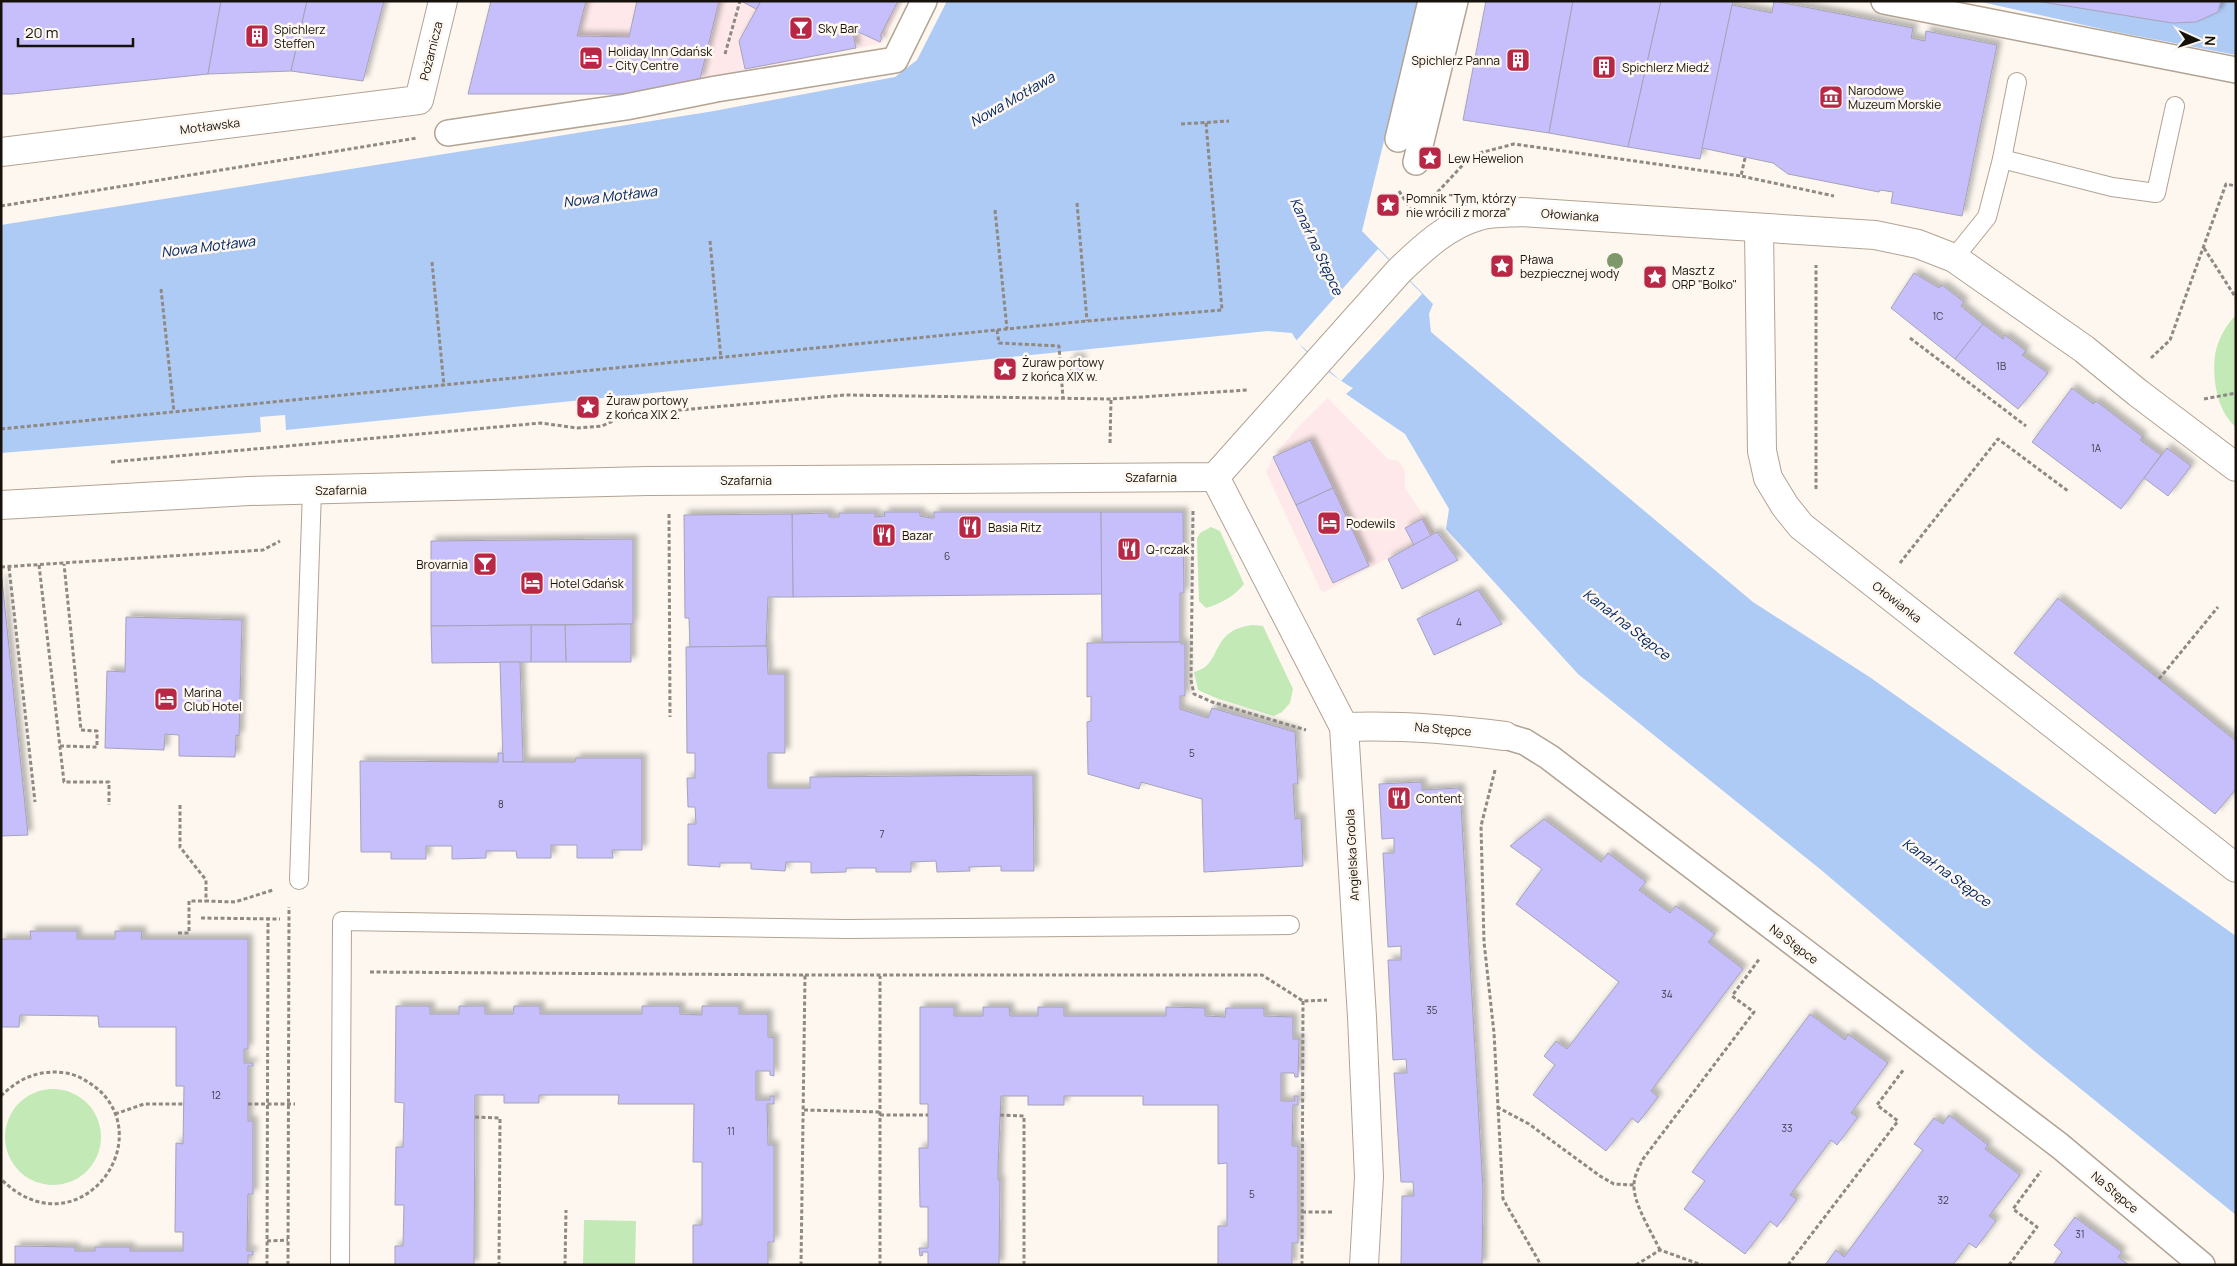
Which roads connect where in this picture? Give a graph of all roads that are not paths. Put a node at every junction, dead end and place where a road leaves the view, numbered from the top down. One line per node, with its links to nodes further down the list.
1 (443, 1): 8 (street, Pożarnicza)
2 (924, 1): 10 (street)
3 (1431, 1): 11 (street)
4 (1455, 1): 14 (street)
5 (1884, 1): 6 (street)
6 (2236, 70)
7 (2017, 82): 13 (lane)
8 (419, 100): 12 (street, Motławska)
9 (2175, 106): 13 (lane)
10 (448, 133)
11 (1398, 139)
12 (1, 152)
13 (2002, 159): 16 (lane)
14 (1416, 162)
15 (1759, 229): 16 (street, Ołowianka); 18 (street, Ołowianka); 23 (street, Ołowianka)
16 (1954, 258): 17 (street, Ołowianka)
17 (2236, 467)
18 (1215, 476): 19 (street, Szafarnia); 21 (street, Angielska Grobla)
19 (312, 490): 20 (street, Szafarnia); 24 (lane)
20 (1, 505)
21 (1344, 727): 22 (street, Na Stępce); 27 (street, Angielska Grobla)
22 (1505, 736): 28 (street, Na Stępce)
23 (2236, 868)
24 (299, 880)
25 (1290, 925): 26 (lane)
26 (340, 1265)
27 (1364, 1265)
28 (2202, 1265)

